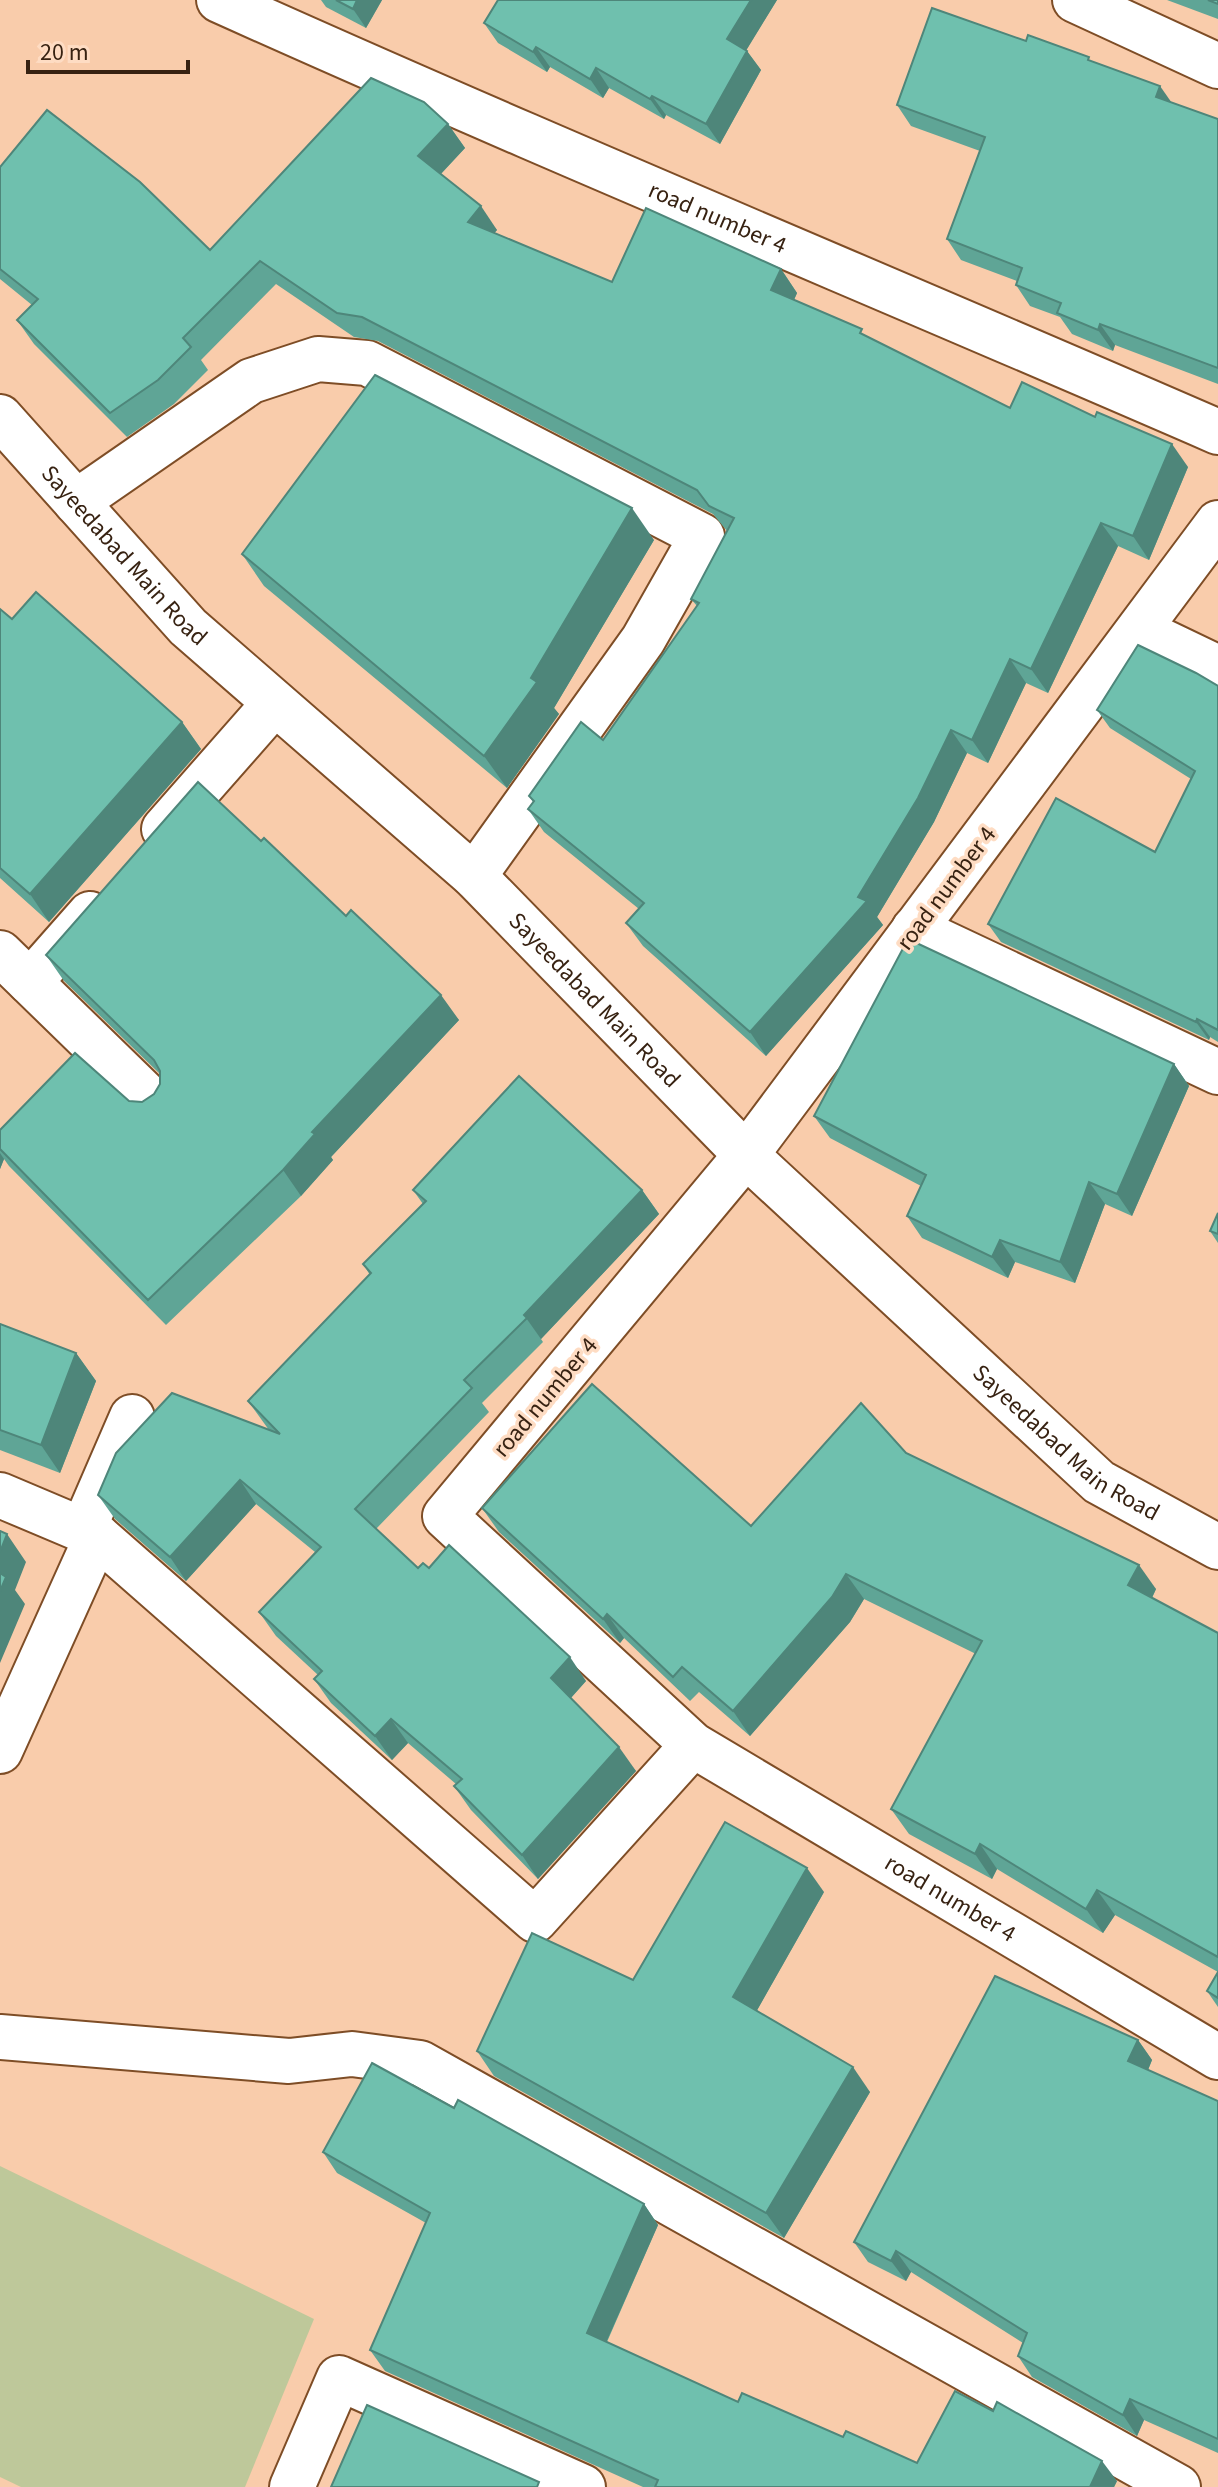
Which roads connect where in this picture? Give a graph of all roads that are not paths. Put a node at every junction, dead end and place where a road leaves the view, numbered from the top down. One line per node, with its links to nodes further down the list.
1 (219, 0): 5 (street, road number 4)
2 (1075, 0): 3 (street)
3 (1218, 66)
4 (0, 417): 6 (street, Sayeedabad Main Road)
5 (1218, 432)
6 (76, 502): 10 (street, Sayeedabad Main Road); 12 (street)
7 (1218, 523): 8 (street, road number 4)
8 (1139, 630): 9 (street); 14 (street, road number 4)
9 (1218, 668)
10 (273, 705): 11 (street); 12 (street, Sayeedabad Main Road)
11 (142, 855)
12 (474, 876): 18 (street, Sayeedabad Main Road)
13 (111, 890): 15 (street)
14 (914, 929): 16 (street); 18 (street, road number 4)
15 (15, 967): 17 (street)
16 (1218, 1072)
17 (154, 1103)
18 (746, 1155): 22 (street, Sayeedabad Main Road); 23 (street, road number 4)
19 (132, 1417): 21 (street)
20 (0, 1495): 21 (street)
21 (90, 1533): 23 (street); 24 (street)
22 (1218, 1547)
23 (693, 1745): 26 (street, road number 4)
24 (0, 1751)
25 (0, 2037): 27 (street)
26 (1218, 2057)
27 (1159, 2483)
28 (292, 2487): 29 (street)
29 (583, 2487)

